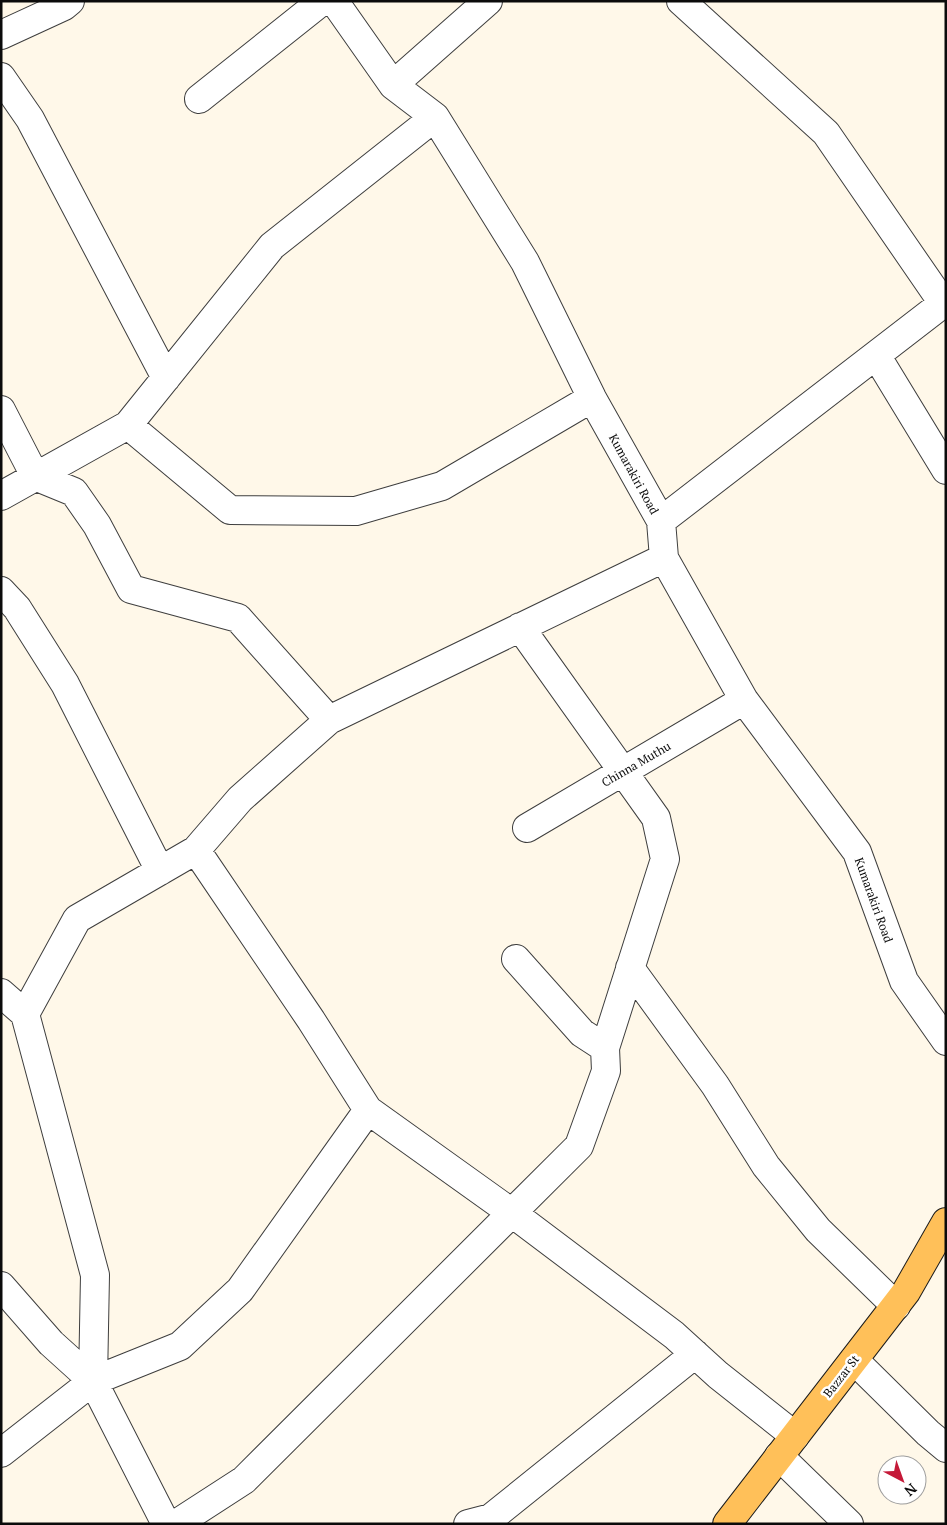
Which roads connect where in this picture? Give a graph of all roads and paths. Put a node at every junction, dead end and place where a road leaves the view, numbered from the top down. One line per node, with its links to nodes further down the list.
1 (70, 1): 6 (street)
2 (322, 1): 9 (street)
3 (334, 1): 8 (street, Kumarakiri Road)
4 (488, 1): 8 (street)
5 (681, 1): 11 (street)
6 (1, 35)
7 (1, 77): 13 (street)
8 (393, 85): 10 (street, Kumarakiri Road)
9 (199, 99)
10 (435, 117): 13 (street); 14 (street, Kumarakiri Road)
11 (944, 302): 12 (street)
12 (876, 355): 17 (street); 20 (street)
13 (166, 378): 16 (street)
14 (592, 398): 16 (street); 20 (street, Kumarakiri Road)
15 (1, 410): 18 (street)
16 (128, 425): 18 (street)
17 (946, 470)
18 (35, 476): 19 (street); 25 (street)
19 (1, 496)
20 (660, 521): 21 (street, Kumarakiri Road)
21 (664, 558): 23 (street); 24 (street, Kumarakiri Road)
22 (1, 591): 29 (street)
23 (520, 627): 25 (street); 26 (street)
24 (744, 700): 26 (street, Chinna Muthu); 34 (street, Kumarakiri Road)
25 (329, 720): 28 (street)
26 (623, 772): 27 (street, Chinna Muthu); 31 (street)
27 (527, 828)
28 (196, 850): 29 (street); 36 (street)
29 (160, 871): 33 (street)
30 (516, 959): 35 (street)
31 (630, 968): 35 (street); 40 (street)
32 (1, 993): 33 (street)
33 (25, 1014): 43 (street)
34 (946, 1041)
35 (605, 1048): 37 (street)
36 (368, 1110): 37 (street); 43 (street)
37 (512, 1213): 41 (street); 48 (street)
38 (946, 1222): 40 (main road, Bazzar St)
39 (1, 1286): 43 (street)
40 (896, 1306): 42 (main road, Bazzar St)
41 (695, 1354): 44 (street); 49 (street)
42 (854, 1360): 44 (main road, Bazzar St); 45 (street)
43 (93, 1381): 46 (street); 47 (street)
44 (787, 1446): 50 (main road, Bazzar St); 51 (street)
45 (946, 1448)
46 (1, 1453)
47 (166, 1524)
48 (176, 1524)
49 (468, 1524)
50 (727, 1524)
51 (850, 1524)

